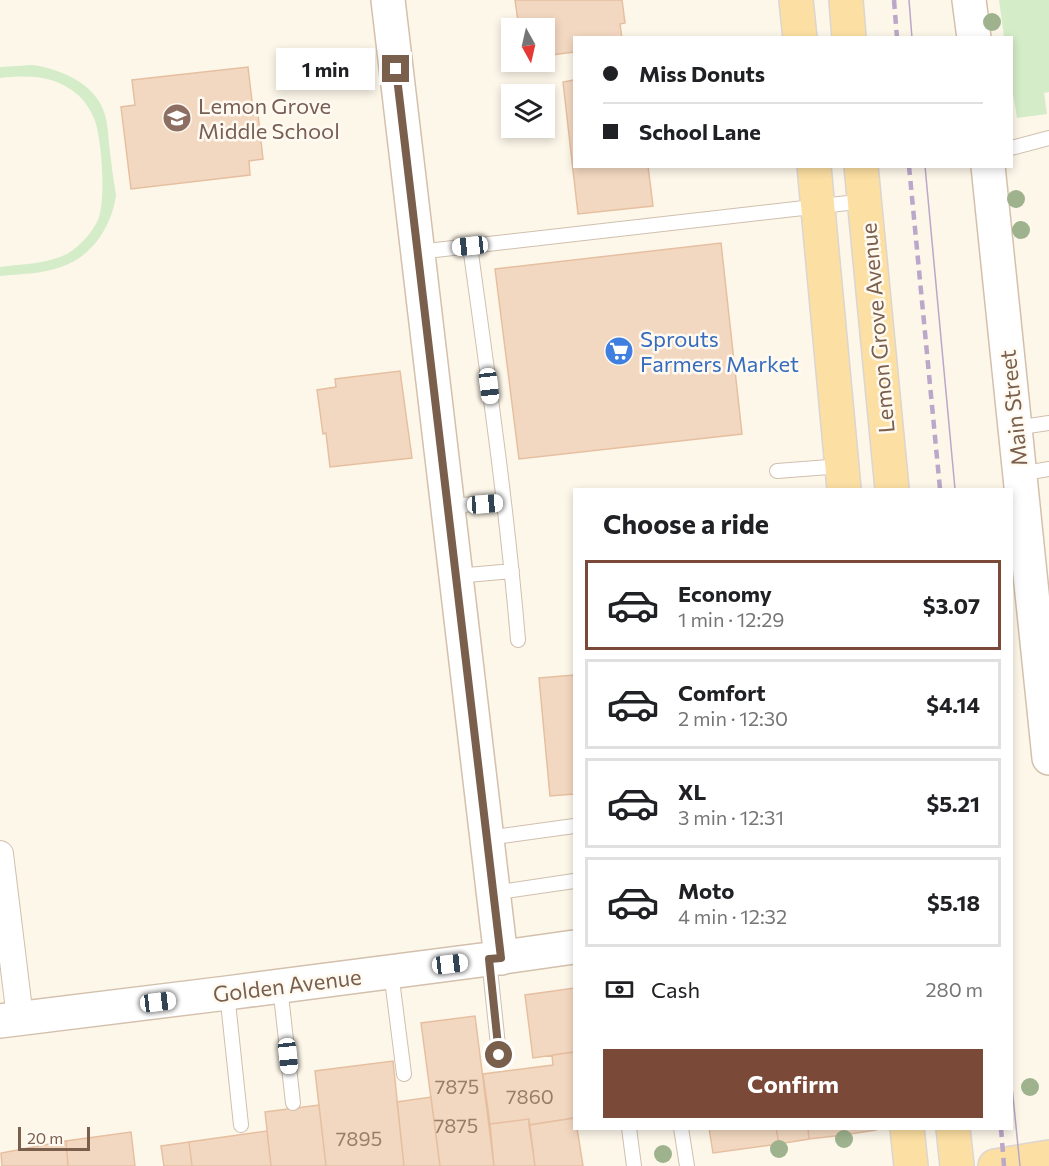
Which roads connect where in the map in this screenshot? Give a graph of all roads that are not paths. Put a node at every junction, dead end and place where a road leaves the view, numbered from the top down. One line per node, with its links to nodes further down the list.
1 (388, 0): 16 (street)
2 (796, 0): 5 (main road)
3 (846, 0): 6 (main road)
4 (969, 0): 7 (street)
5 (800, 36)
6 (849, 36)
7 (974, 36)
8 (1049, 138): 9 (lane)
9 (1013, 147)
10 (814, 168): 14 (main road)
11 (861, 168): 13 (main road, Lemon Grove Avenue)
12 (988, 168): 18 (street, Main Street)
13 (865, 201): 14 (lane); 22 (main road, Lemon Grove Avenue)
14 (818, 206): 15 (lane); 21 (main road)
15 (470, 246): 16 (lane); 23 (lane)
16 (418, 252): 24 (street)
17 (1049, 423): 18 (lane)
18 (1016, 428): 20 (street, Main Street)
19 (777, 471): 21 (lane)
20 (1035, 471): 28 (street, Main Street)
21 (843, 478)
22 (892, 488)
23 (504, 502): 24 (lane); 25 (lane)
24 (447, 506): 26 (street)
25 (512, 571): 26 (lane); 27 (lane)
26 (456, 576): 30 (street)
27 (518, 640)
28 (1049, 758)
29 (573, 826): 30 (lane)
30 (486, 838): 33 (street)
31 (0, 854): 39 (street)
32 (573, 881): 33 (lane)
33 (493, 893): 35 (street)
34 (573, 947): 35 (street, Golden Avenue)
35 (495, 959): 36 (street, Golden Avenue); 40 (lane)
36 (391, 972): 37 (street, Golden Avenue); 41 (lane)
37 (280, 986): 38 (street, Golden Avenue); 42 (lane)
38 (227, 993): 39 (street, Golden Avenue); 43 (lane)
39 (10, 1019)
40 (499, 1055)
41 (404, 1074)
42 (293, 1103)
43 (242, 1125)
44 (629, 1130): 49 (lane)
45 (681, 1130): 50 (lane)
46 (907, 1130): 51 (main road)
47 (953, 1130): 52 (main road)
48 (1049, 1157): 53 (main road)
49 (634, 1166)
50 (687, 1166)
51 (910, 1166)
52 (957, 1166)
53 (995, 1166)

